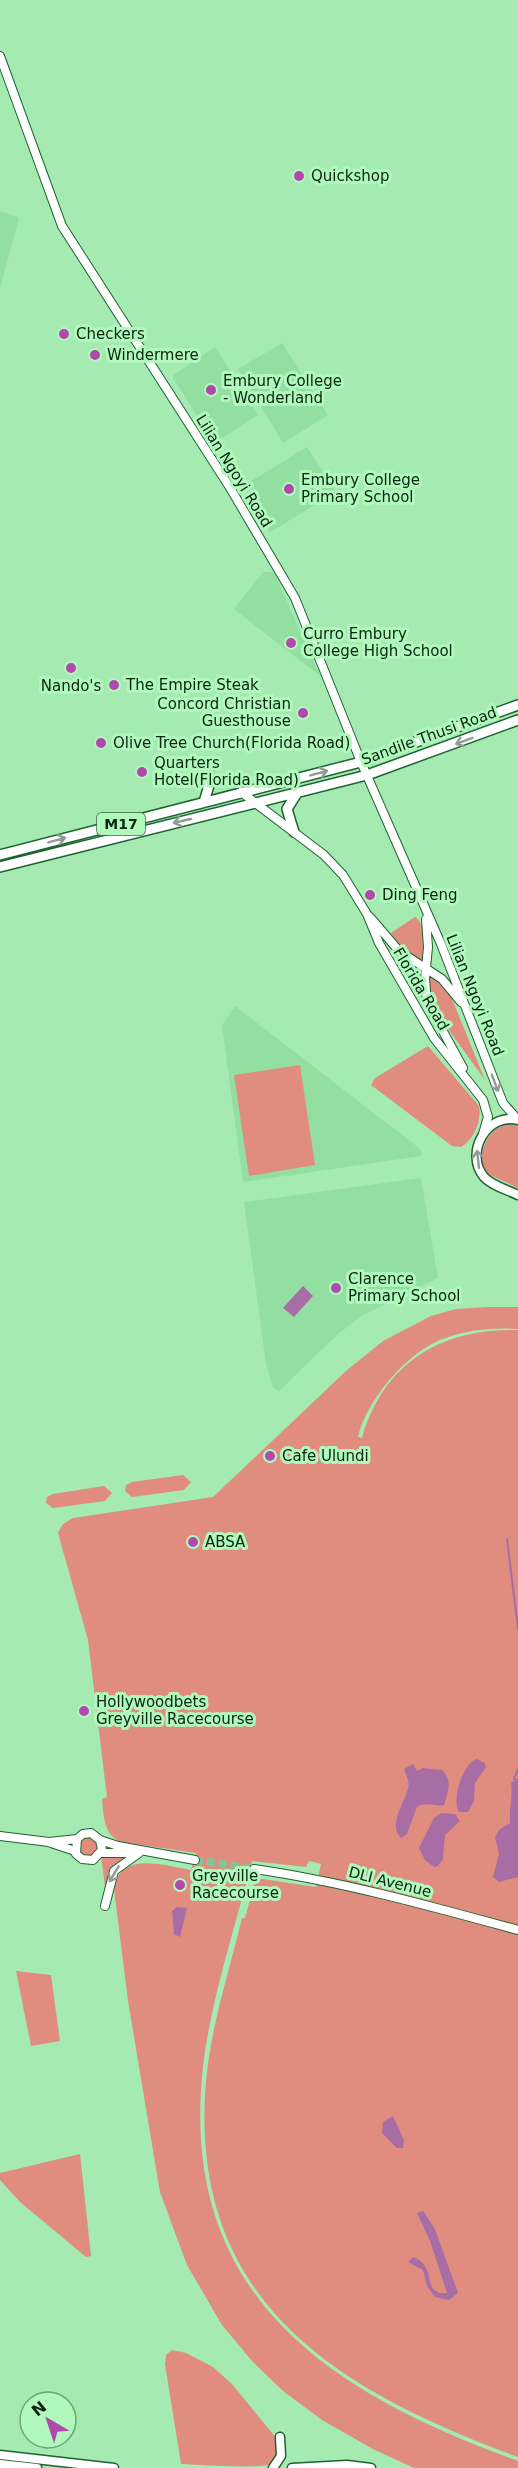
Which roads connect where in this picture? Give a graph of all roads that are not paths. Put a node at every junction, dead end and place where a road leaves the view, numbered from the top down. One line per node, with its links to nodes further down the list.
1 (0, 56): 4 (street, Lilian Ngoyi Road)
2 (518, 705): 4 (main road, Sandile Thusi Road / M17)
3 (518, 720): 6 (main road, Sandile Thusi Road / M17, one-way to 6)
4 (361, 762): 6 (street, Lilian Ngoyi Road); 7 (main road, Sandile Thusi Road / M17, one-way to 4)
5 (207, 766): 9 (main road)
6 (367, 774): 8 (main road, Sandile Thusi Road / M17); 14 (street, Lilian Ngoyi Road)
7 (242, 792): 9 (main road, Sandile Thusi Road / M17); 10 (street, Florida Road)
8 (298, 792): 10 (main road, Sandile Thusi Road / M17); 11 (main road)
9 (204, 802): 12 (main road, Sandile Thusi Road / M17, one-way to 9)
10 (255, 803): 11 (street, Florida Road); 13 (main road, Sandile Thusi Road / M17, one-way to 13)
11 (294, 832): 15 (street, Florida Road)
12 (0, 854)
13 (0, 867)
14 (426, 912): 16 (street, Lilian Ngoyi Road); 17 (street, Lilian Ngoyi Road)
15 (367, 914): 16 (street, Florida Road); 18 (street, Florida Road)
16 (426, 969): 17 (street, Florida Road); 18 (street, Lilian Ngoyi Road)
17 (468, 1010): 19 (street, Lilian Ngoyi Road, one-way to 19)
18 (468, 1077): 20 (street, Florida Road)
19 (517, 1119): 20 (main road)
20 (483, 1136): 21 (main road, one-way to 20)
21 (518, 1195)
22 (0, 1836): 25 (street)
23 (76, 1839): 24 (street); 25 (street); 26 (street)
24 (100, 1840): 27 (street); 29 (street)
25 (49, 1842): 26 (street)
26 (75, 1851): 27 (street)
27 (100, 1853): 28 (street)
28 (139, 1853): 29 (street); 32 (street, one-way to 32)
29 (152, 1854): 30 (street)
30 (195, 1860)
31 (254, 1869): 33 (street, DLI Avenue)
32 (105, 1906)
33 (518, 1930)
34 (280, 2437): 41 (main road)
35 (0, 2455): 40 (main road)
36 (0, 2464): 39 (main road)
37 (303, 2467): 38 (main road); 42 (main road)
38 (324, 2467): 43 (main road)
39 (36, 2468)
40 (114, 2468)
41 (273, 2468)
42 (292, 2468)
43 (371, 2468)

